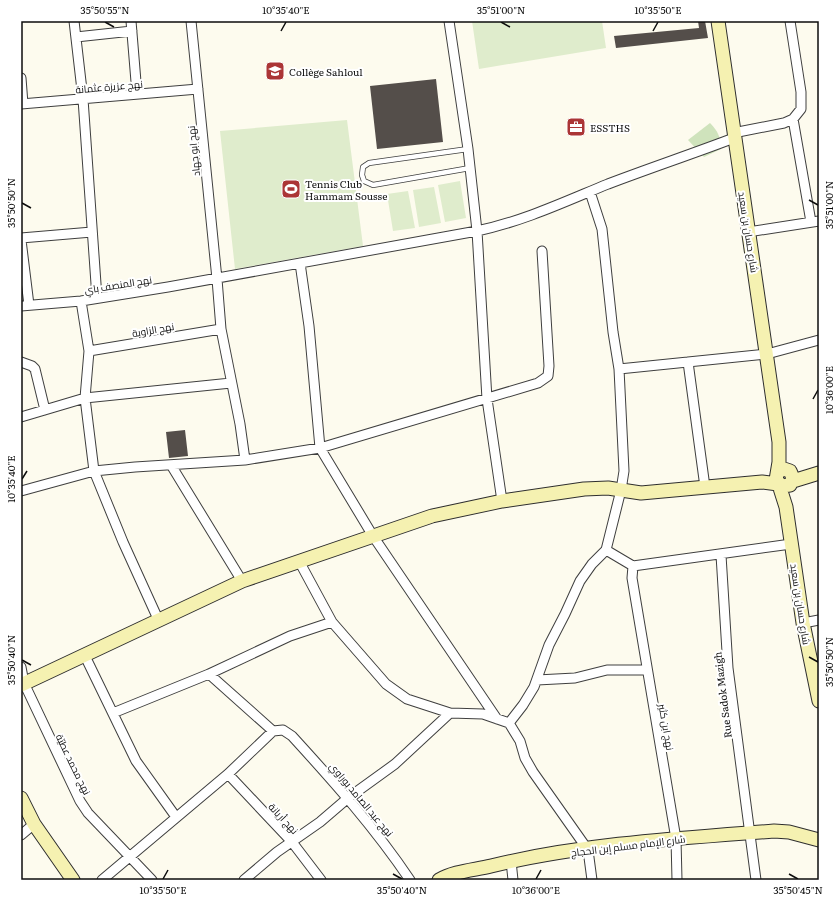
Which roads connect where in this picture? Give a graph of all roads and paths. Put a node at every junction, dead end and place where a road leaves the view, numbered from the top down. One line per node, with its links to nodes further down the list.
1 (74, 21): 7 (street)
2 (191, 21): 9 (street, نهج ابو جهاد)
3 (449, 21): 15 (street)
4 (718, 21): 14 (street, شارع حسان بن سعيد)
5 (790, 21): 13 (street)
6 (132, 26): 7 (street); 10 (street)
7 (76, 37): 11 (street)
8 (21, 78): 12 (street)
9 (198, 89): 10 (street, نهج عزيزة عثمانة); 25 (street, نهج ابو جهاد)
10 (138, 94): 11 (street, نهج عزيزة عثمانة)
11 (83, 99): 12 (street, نهج عزيزة عثمانة); 20 (street)
12 (22, 104)
13 (793, 119): 14 (street, نهج المنصف باي); 18 (street)
14 (734, 136): 17 (street, نهج المنصف باي); 21 (street, شارع حسان بن سعيد)
15 (468, 149): 16 (street); 16 (lane)
16 (470, 168): 19 (street)
17 (590, 192): 19 (street, نهج المنصف باي); 35 (street)
18 (815, 221): 21 (street)
19 (477, 231): 24 (street, نهج المنصف باي); 38 (street)
20 (92, 232): 22 (street); 26 (street)
21 (748, 232): 32 (street, شارع حسان بن سعيد)
22 (21, 239): 28 (street)
23 (542, 251): 38 (street)
24 (300, 263): 25 (street, نهج المنصف باي); 41 (street)
25 (218, 279): 26 (street, نهج المنصف باي); 29 (street, نهج ابو جهاد)
26 (97, 298): 27 (street, نهج المنصف باي)
27 (81, 301): 28 (street, نهج المنصف باي); 31 (street)
28 (25, 306)
29 (221, 329): 31 (street, نهج الزاوية); 36 (street, نهج ابو جهاد)
30 (819, 340): 32 (street)
31 (89, 351): 37 (street)
32 (767, 354): 34 (street); 46 (street, شارع حسان بن سعيد)
33 (21, 362): 39 (street)
34 (688, 362): 35 (street); 47 (street)
35 (619, 369): 48 (street)
36 (232, 383): 37 (street); 42 (street, نهج ابو جهاد)
37 (85, 398): 39 (street); 44 (street)
38 (487, 399): 41 (street); 50 (street)
39 (45, 410): 40 (street)
40 (21, 417)
41 (320, 448): 42 (street); 51 (street)
42 (245, 460): 43 (street)
43 (171, 465): 44 (street); 57 (street)
44 (94, 471): 49 (street); 58 (street)
45 (816, 473): 46 (street)
46 (784, 478): 47 (street); 52 (street, شارع حسان بن سعيد)
47 (705, 487): 48 (street)
48 (621, 490): 50 (street); 53 (street)
49 (21, 491)
50 (502, 501): 51 (street)
51 (373, 536): 55 (street); 71 (street)
52 (791, 544): 54 (street); 61 (street, شارع حسان بن سعيد)
53 (606, 550): 56 (street); 66 (street)
54 (721, 554): 56 (street); 79 (street, Rue Sadok Mazigh)
55 (299, 561): 57 (street); 60 (street)
56 (633, 566): 64 (street, نهج ابن كثير)
57 (242, 581): 58 (street)
58 (158, 618): 62 (street)
59 (819, 620): 61 (street)
60 (332, 622): 65 (street); 70 (street)
61 (803, 623): 68 (street, شارع حسان بن سعيد)
62 (84, 654): 67 (street); 69 (street)
63 (21, 667): 67 (street, نهج محمد عطيّة)
64 (646, 670): 66 (street); 81 (street, نهج ابن كثير)
65 (209, 674): 69 (street); 73 (street)
66 (537, 680): 72 (street)
67 (22, 684): 85 (street, نهج محمد عطيّة)
68 (819, 701)
69 (113, 713): 77 (street)
70 (450, 713): 71 (street); 76 (street)
71 (497, 719): 72 (street)
72 (509, 722): 84 (street)
73 (273, 731): 74 (street); 76 (street, نهج عبد الصامد بوراوي)
74 (228, 774): 77 (street); 83 (street, نهج أريانة)
75 (21, 798): 78 (street)
76 (348, 798): 83 (street); 92 (street, نهج عبد الصامد بوراوي)
77 (176, 817): 85 (street)
78 (34, 824): 80 (street); 87 (street)
79 (751, 833): 81 (street, شارع اﻹمام مسلم إبن الحجاج); 82 (street, شارع اﻹمام مسلم إبن الحجاج); 97 (street, Rue Sadok Mazigh)
80 (21, 835)
81 (676, 839): 84 (street, شارع اﻹمام مسلم إبن الحجاج); 96 (street, نهج ابن كثير)
82 (819, 840)
83 (292, 842): 90 (street); 91 (street, نهج أريانة)
84 (588, 850): 86 (street, شارع اﻹمام مسلم إبن الحجاج); 95 (street)
85 (130, 857): 88 (street); 89 (street, نهج محمد عطيّة)
86 (511, 861): 93 (street, شارع اﻹمام مسلم إبن الحجاج); 94 (street)
87 (73, 880)
88 (102, 880)
89 (152, 880)
90 (244, 880)
91 (321, 880)
92 (410, 880)
93 (439, 880)
94 (513, 880)
95 (592, 880)
96 (677, 880)
97 (756, 880)

